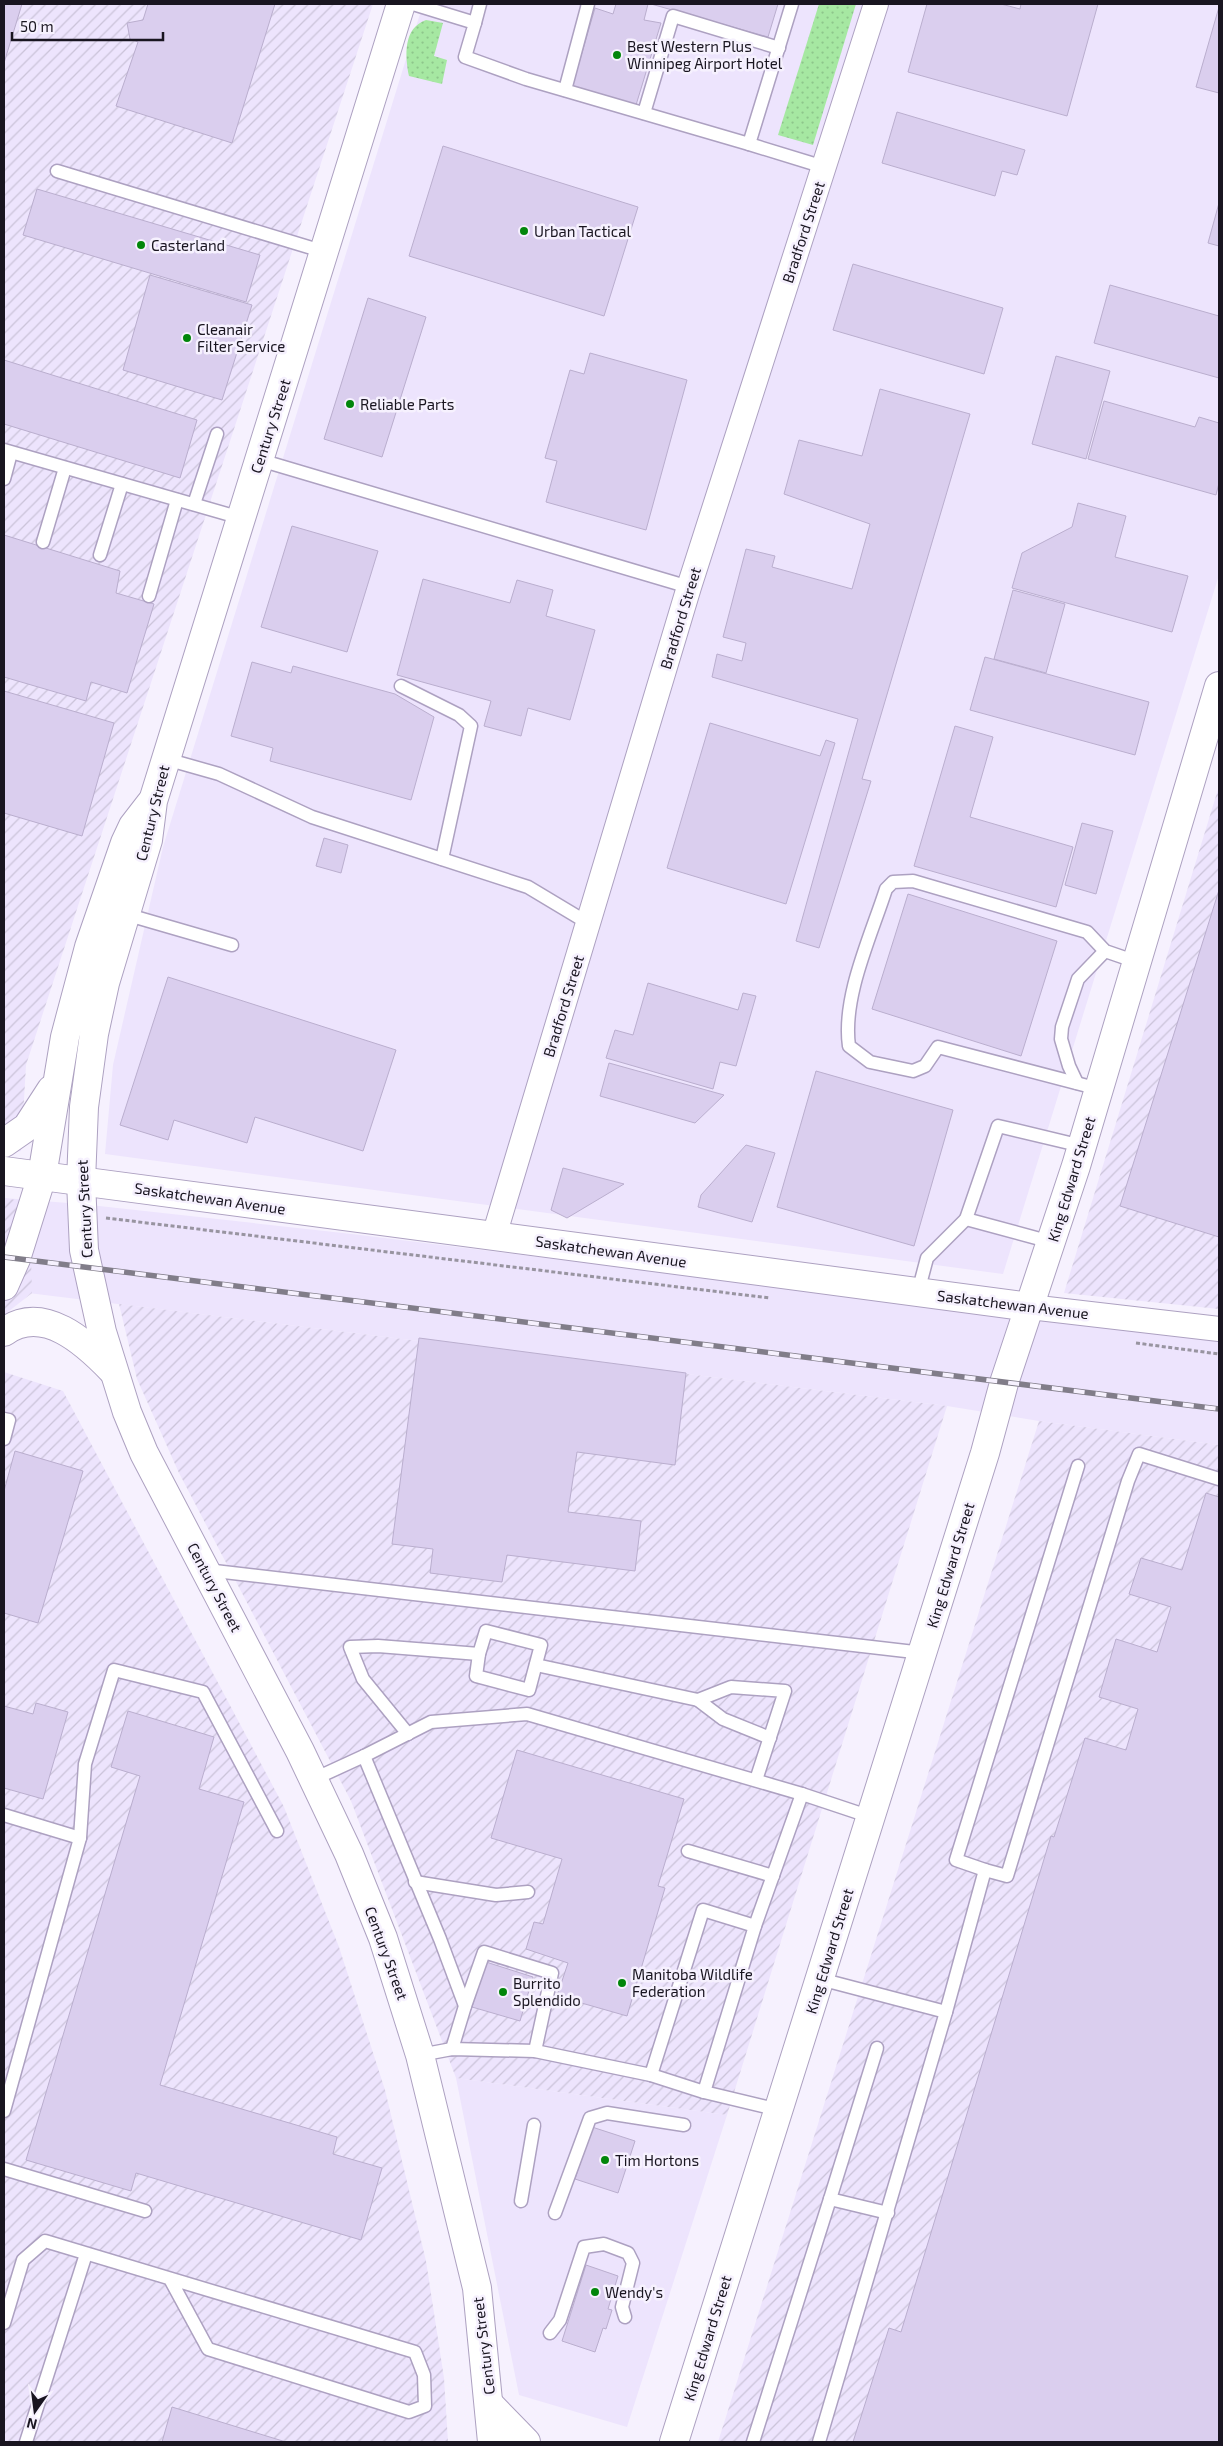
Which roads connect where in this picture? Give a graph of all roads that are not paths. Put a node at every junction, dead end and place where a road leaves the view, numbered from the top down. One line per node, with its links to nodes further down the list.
1 (401, 4): 14 (main road, Century Street)
2 (413, 4): 7 (lane)
3 (480, 4): 7 (lane)
4 (586, 4): 9 (lane)
5 (792, 4): 8 (lane)
6 (876, 4): 12 (street, Bradford Street)
7 (475, 23): 9 (lane)
8 (779, 48): 10 (lane); 11 (lane)
9 (565, 90): 10 (lane)
10 (644, 113): 11 (lane)
11 (749, 144): 12 (lane)
12 (824, 167): 26 (street, Bradford Street)
13 (56, 171): 14 (lane)
14 (325, 252): 17 (main road, Century Street)
15 (217, 434): 22 (lane)
16 (7, 452): 18 (lane); 19 (lane)
17 (260, 460): 23 (main road, Century Street); 26 (lane)
18 (65, 468): 20 (lane); 24 (lane)
19 (4, 479)
20 (122, 484): 21 (lane); 25 (lane)
21 (177, 500): 22 (lane); 27 (lane)
22 (194, 504): 23 (lane)
23 (241, 518): 30 (main road, Century Street)
24 (43, 542)
25 (100, 555)
26 (689, 587): 34 (street, Bradford Street)
27 (149, 596)
28 (401, 686): 32 (lane)
29 (1219, 686): 37 (main road, King Edward Street)
30 (166, 759): 31 (main road, Century Street); 32 (lane)
31 (153, 801): 33 (main road, Century Street); 38 (main road)
32 (442, 859): 34 (lane)
33 (125, 914): 35 (lane); 44 (main road, Century Street)
34 (588, 923): 46 (street, Bradford Street)
35 (232, 945)
36 (1105, 951): 37 (lane); 39 (lane); 39 (lane)
37 (1137, 962): 39 (main road, King Edward Street)
38 (59, 1076): 40 (main road); 43 (main road)
39 (1088, 1086): 41 (main road, King Edward Street)
40 (4, 1143)
41 (1082, 1146): 45 (lane); 47 (main road, King Edward Street)
42 (4, 1172): 43 (main road, Saskatchewan Avenue)
43 (42, 1176): 44 (main road, Saskatchewan Avenue); 48 (main road)
44 (81, 1181): 46 (main road, Saskatchewan Avenue); 53 (main road, Century Street)
45 (966, 1219): 47 (lane); 49 (lane)
46 (494, 1236): 49 (main road, Saskatchewan Avenue)
47 (1051, 1242): 50 (main road, King Edward Street)
48 (4, 1286)
49 (918, 1292): 50 (main road, Saskatchewan Avenue)
50 (1030, 1307): 51 (street, Saskatchewan Avenue); 59 (main road, King Edward Street)
51 (1219, 1329)
52 (4, 1332): 53 (main road)
53 (113, 1370): 58 (main road, Century Street)
54 (4, 1418): 55 (lane)
55 (4, 1439)
56 (1078, 1466): 74 (lane)
57 (1219, 1479): 74 (lane)
58 (206, 1570): 59 (lane); 66 (main road, Century Street)
59 (923, 1653): 70 (main road, King Edward Street)
60 (479, 1654): 61 (lane); 61 (lane); 63 (lane)
61 (536, 1665): 62 (lane)
62 (698, 1700): 64 (lane); 64 (lane)
63 (408, 1734): 65 (lane); 67 (lane)
64 (770, 1738): 67 (lane)
65 (364, 1756): 66 (lane); 76 (lane)
66 (314, 1779): 85 (main road, Century Street)
67 (756, 1780): 68 (lane)
68 (802, 1794): 70 (lane); 75 (lane)
69 (4, 1815): 72 (lane)
70 (871, 1817): 79 (main road, King Edward Street)
71 (277, 1831): 72 (lane)
72 (80, 1838): 89 (lane)
73 (688, 1851): 75 (lane)
74 (985, 1870): 81 (lane)
75 (773, 1876): 78 (lane)
76 (415, 1882): 77 (lane); 80 (lane)
77 (528, 1892)
78 (755, 1926): 86 (lane); 87 (lane)
79 (820, 1979): 81 (lane); 88 (main road, King Edward Street)
80 (465, 2006): 83 (lane); 84 (lane)
81 (946, 2012): 97 (lane)
82 (878, 2048): 93 (lane)
83 (452, 2049): 84 (lane); 85 (lane)
84 (535, 2051): 86 (lane)
85 (420, 2055): 103 (main road, Century Street)
86 (651, 2074): 87 (lane)
87 (704, 2092): 88 (lane)
88 (779, 2110): 104 (main road, King Edward Street)
89 (4, 2111)
90 (534, 2125): 94 (lane)
91 (684, 2125): 96 (lane)
92 (4, 2169): 95 (lane)
93 (830, 2198): 97 (lane); 109 (lane)
94 (521, 2201)
95 (145, 2211)
96 (555, 2213)
97 (888, 2213): 110 (lane)
98 (86, 2254): 99 (lane); 101 (lane); 105 (lane)
99 (170, 2279): 99 (lane)
100 (626, 2317): 102 (lane)
101 (4, 2323)
102 (550, 2334)
103 (490, 2404): 106 (main road, Century Street); 107 (main road)
104 (677, 2434): 108 (main road)
105 (26, 2442)
106 (492, 2442)
107 (526, 2442)
108 (656, 2442)
109 (753, 2442)
110 (820, 2442)

